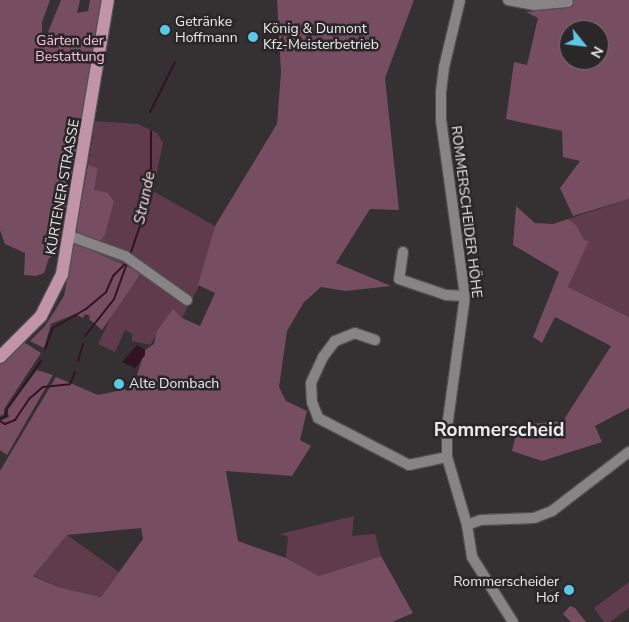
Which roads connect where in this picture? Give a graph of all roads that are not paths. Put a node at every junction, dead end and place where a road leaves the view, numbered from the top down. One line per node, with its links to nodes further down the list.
1 (108, 0): 5 (main road, KÜRTENER STRASSE)
2 (460, 0): 7 (street, ROMMERSCHEIDER HÖHE)
3 (508, 0): 4 (street)
4 (568, 2)
5 (70, 236): 8 (street); 10 (main road, KÜRTENER STRASSE)
6 (403, 252): 7 (street)
7 (465, 296): 12 (street, ROMMERSCHEIDER HÖHE)
8 (187, 300)
9 (375, 340): 12 (street)
10 (0, 357)
11 (629, 452): 13 (street)
12 (447, 457): 13 (street, ROMMERSCHEIDER HÖHE)
13 (467, 525): 14 (street, ROMMERSCHEIDER HÖHE)
14 (513, 622)

